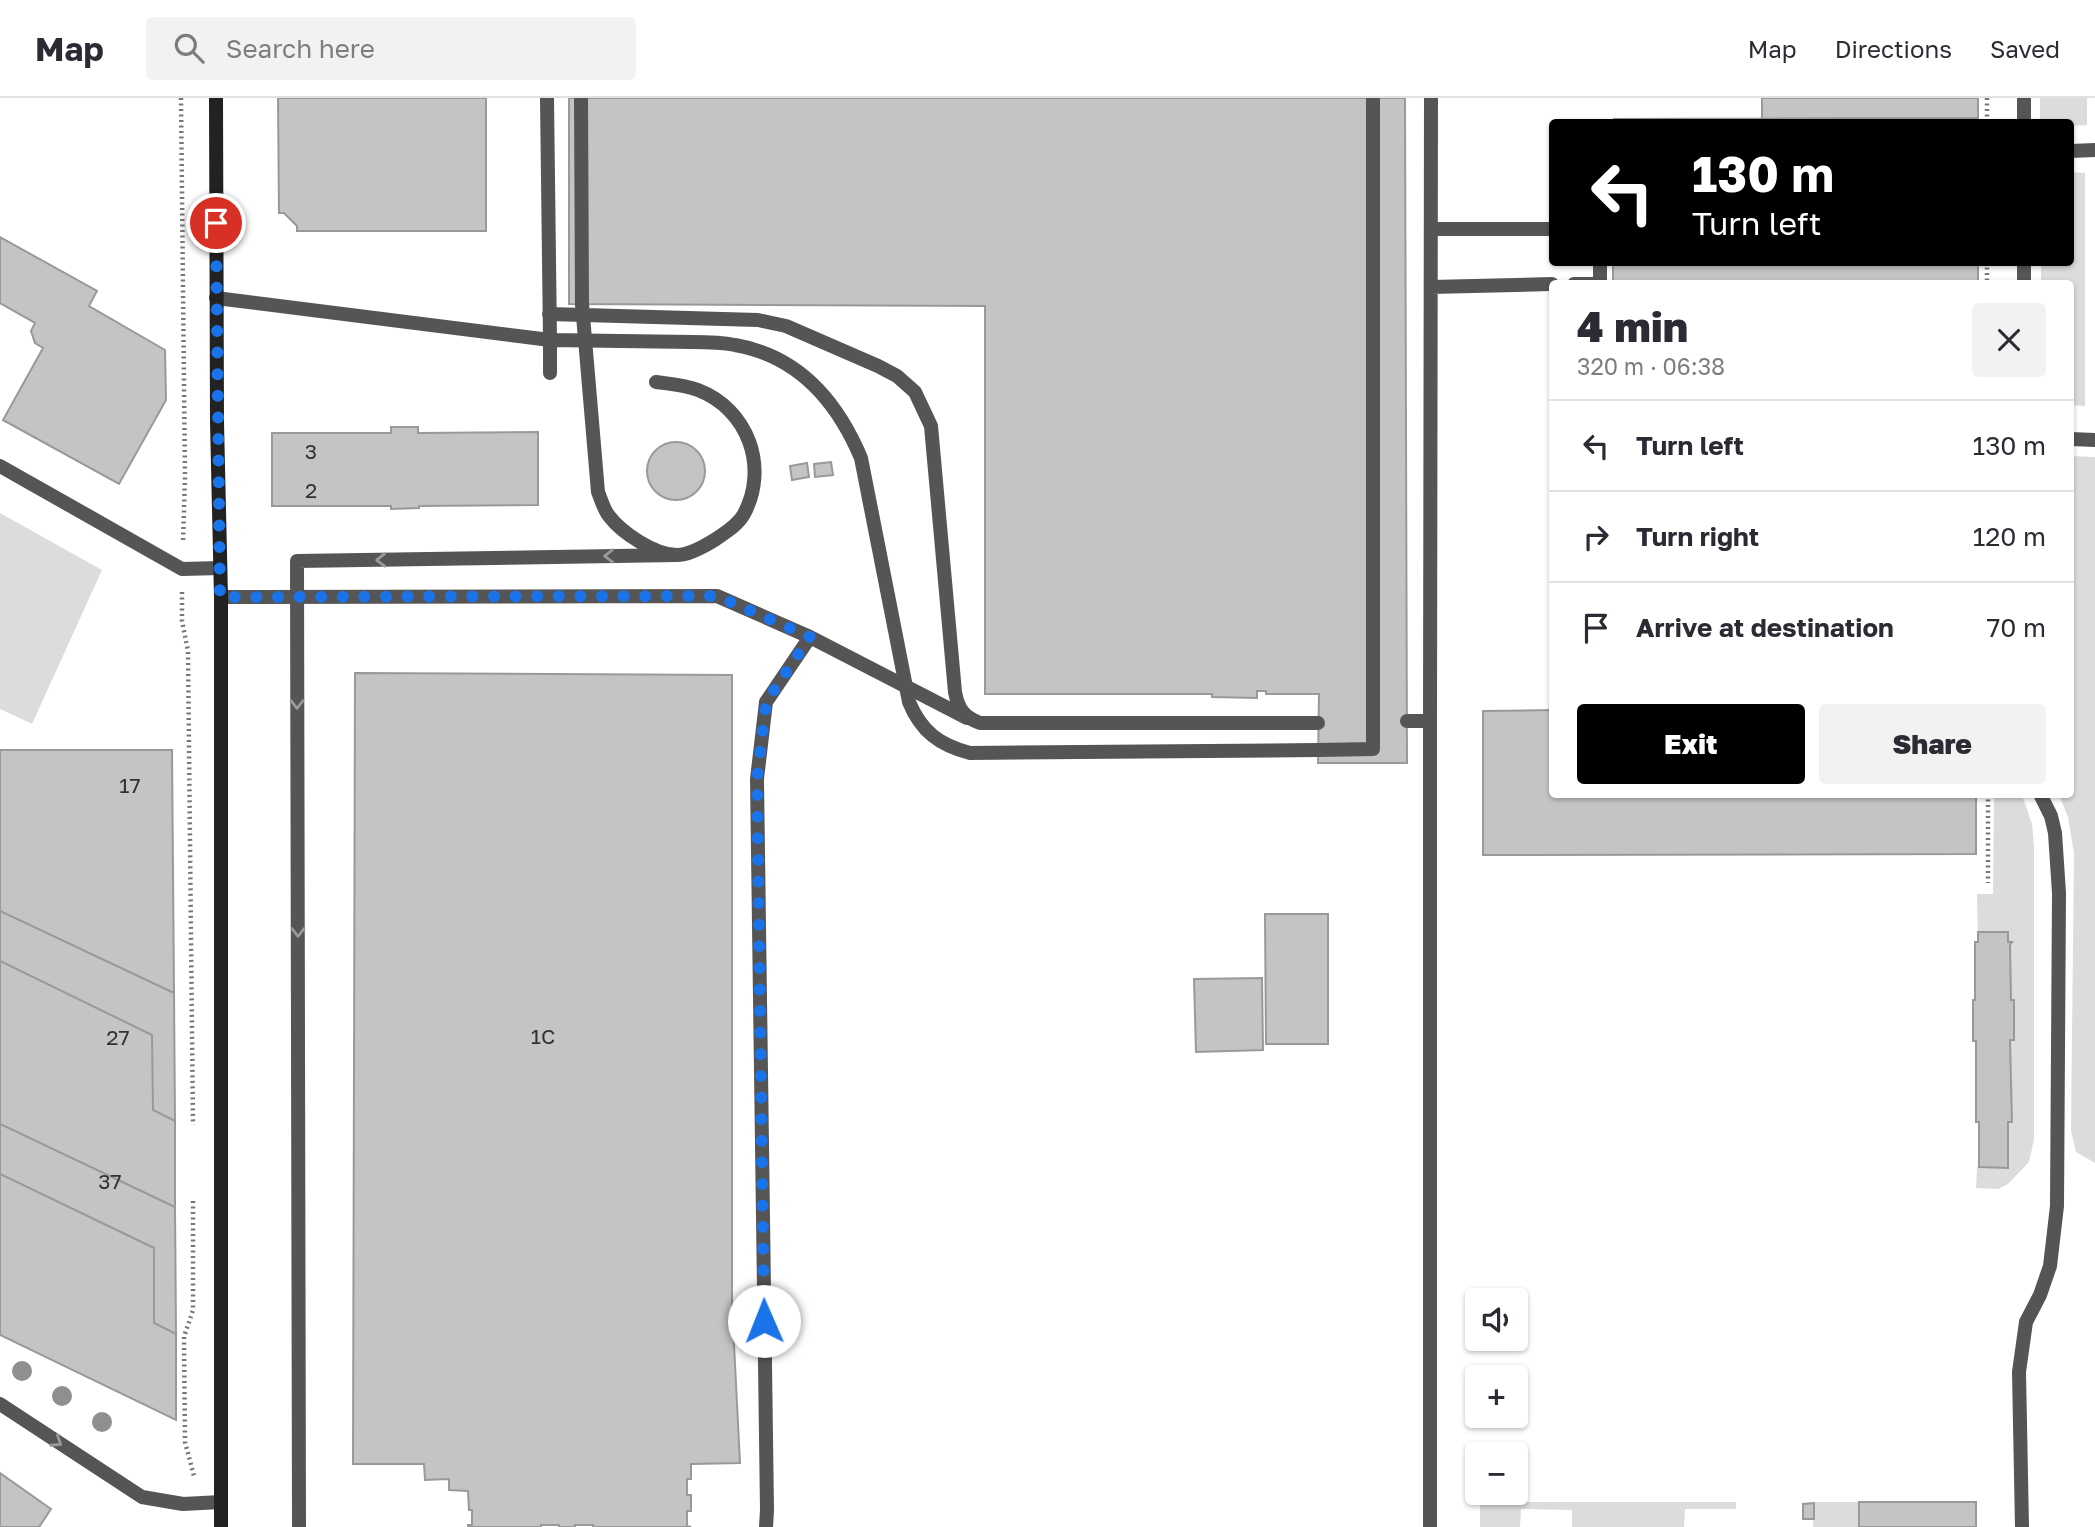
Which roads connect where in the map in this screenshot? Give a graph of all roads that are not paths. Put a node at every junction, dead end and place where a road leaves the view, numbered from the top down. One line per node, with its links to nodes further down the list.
1 (216, 98): 14 (street)
2 (547, 98): 15 (street)
3 (581, 98): 22 (street, bridge)
4 (1373, 98): 16 (street, bridge)
5 (1431, 98): 10 (street)
6 (2024, 98): 7 (street)
7 (2024, 119)
8 (2074, 150): 9 (street)
9 (2095, 150)
10 (1431, 229): 11 (street); 13 (street)
11 (1549, 229)
12 (1549, 284): 13 (street)
13 (1431, 287): 28 (street)
14 (216, 298): 16 (street); 23 (street)
15 (549, 314): 16 (street); 26 (street)
16 (550, 340): 17 (street)
17 (550, 373)
18 (656, 382): 22 (street, bridge)
19 (2074, 439): 20 (street)
20 (2095, 440)
21 (0, 466): 23 (street)
22 (677, 555): 34 (street, one-way to 34, bridge)
23 (220, 568): 24 (street)
24 (220, 597): 25 (street); 32 (street)
25 (810, 637): 26 (street); 35 (street)
26 (968, 719): 29 (street)
27 (1407, 721): 28 (street)
28 (1430, 721): 36 (street)
29 (1318, 723)
30 (2042, 798): 37 (street)
31 (0, 1404): 32 (street, one-way to 32)
32 (221, 1502): 33 (street)
33 (221, 1527)
34 (299, 1527)
35 (766, 1527)
36 (1430, 1527)
37 (2022, 1527)

